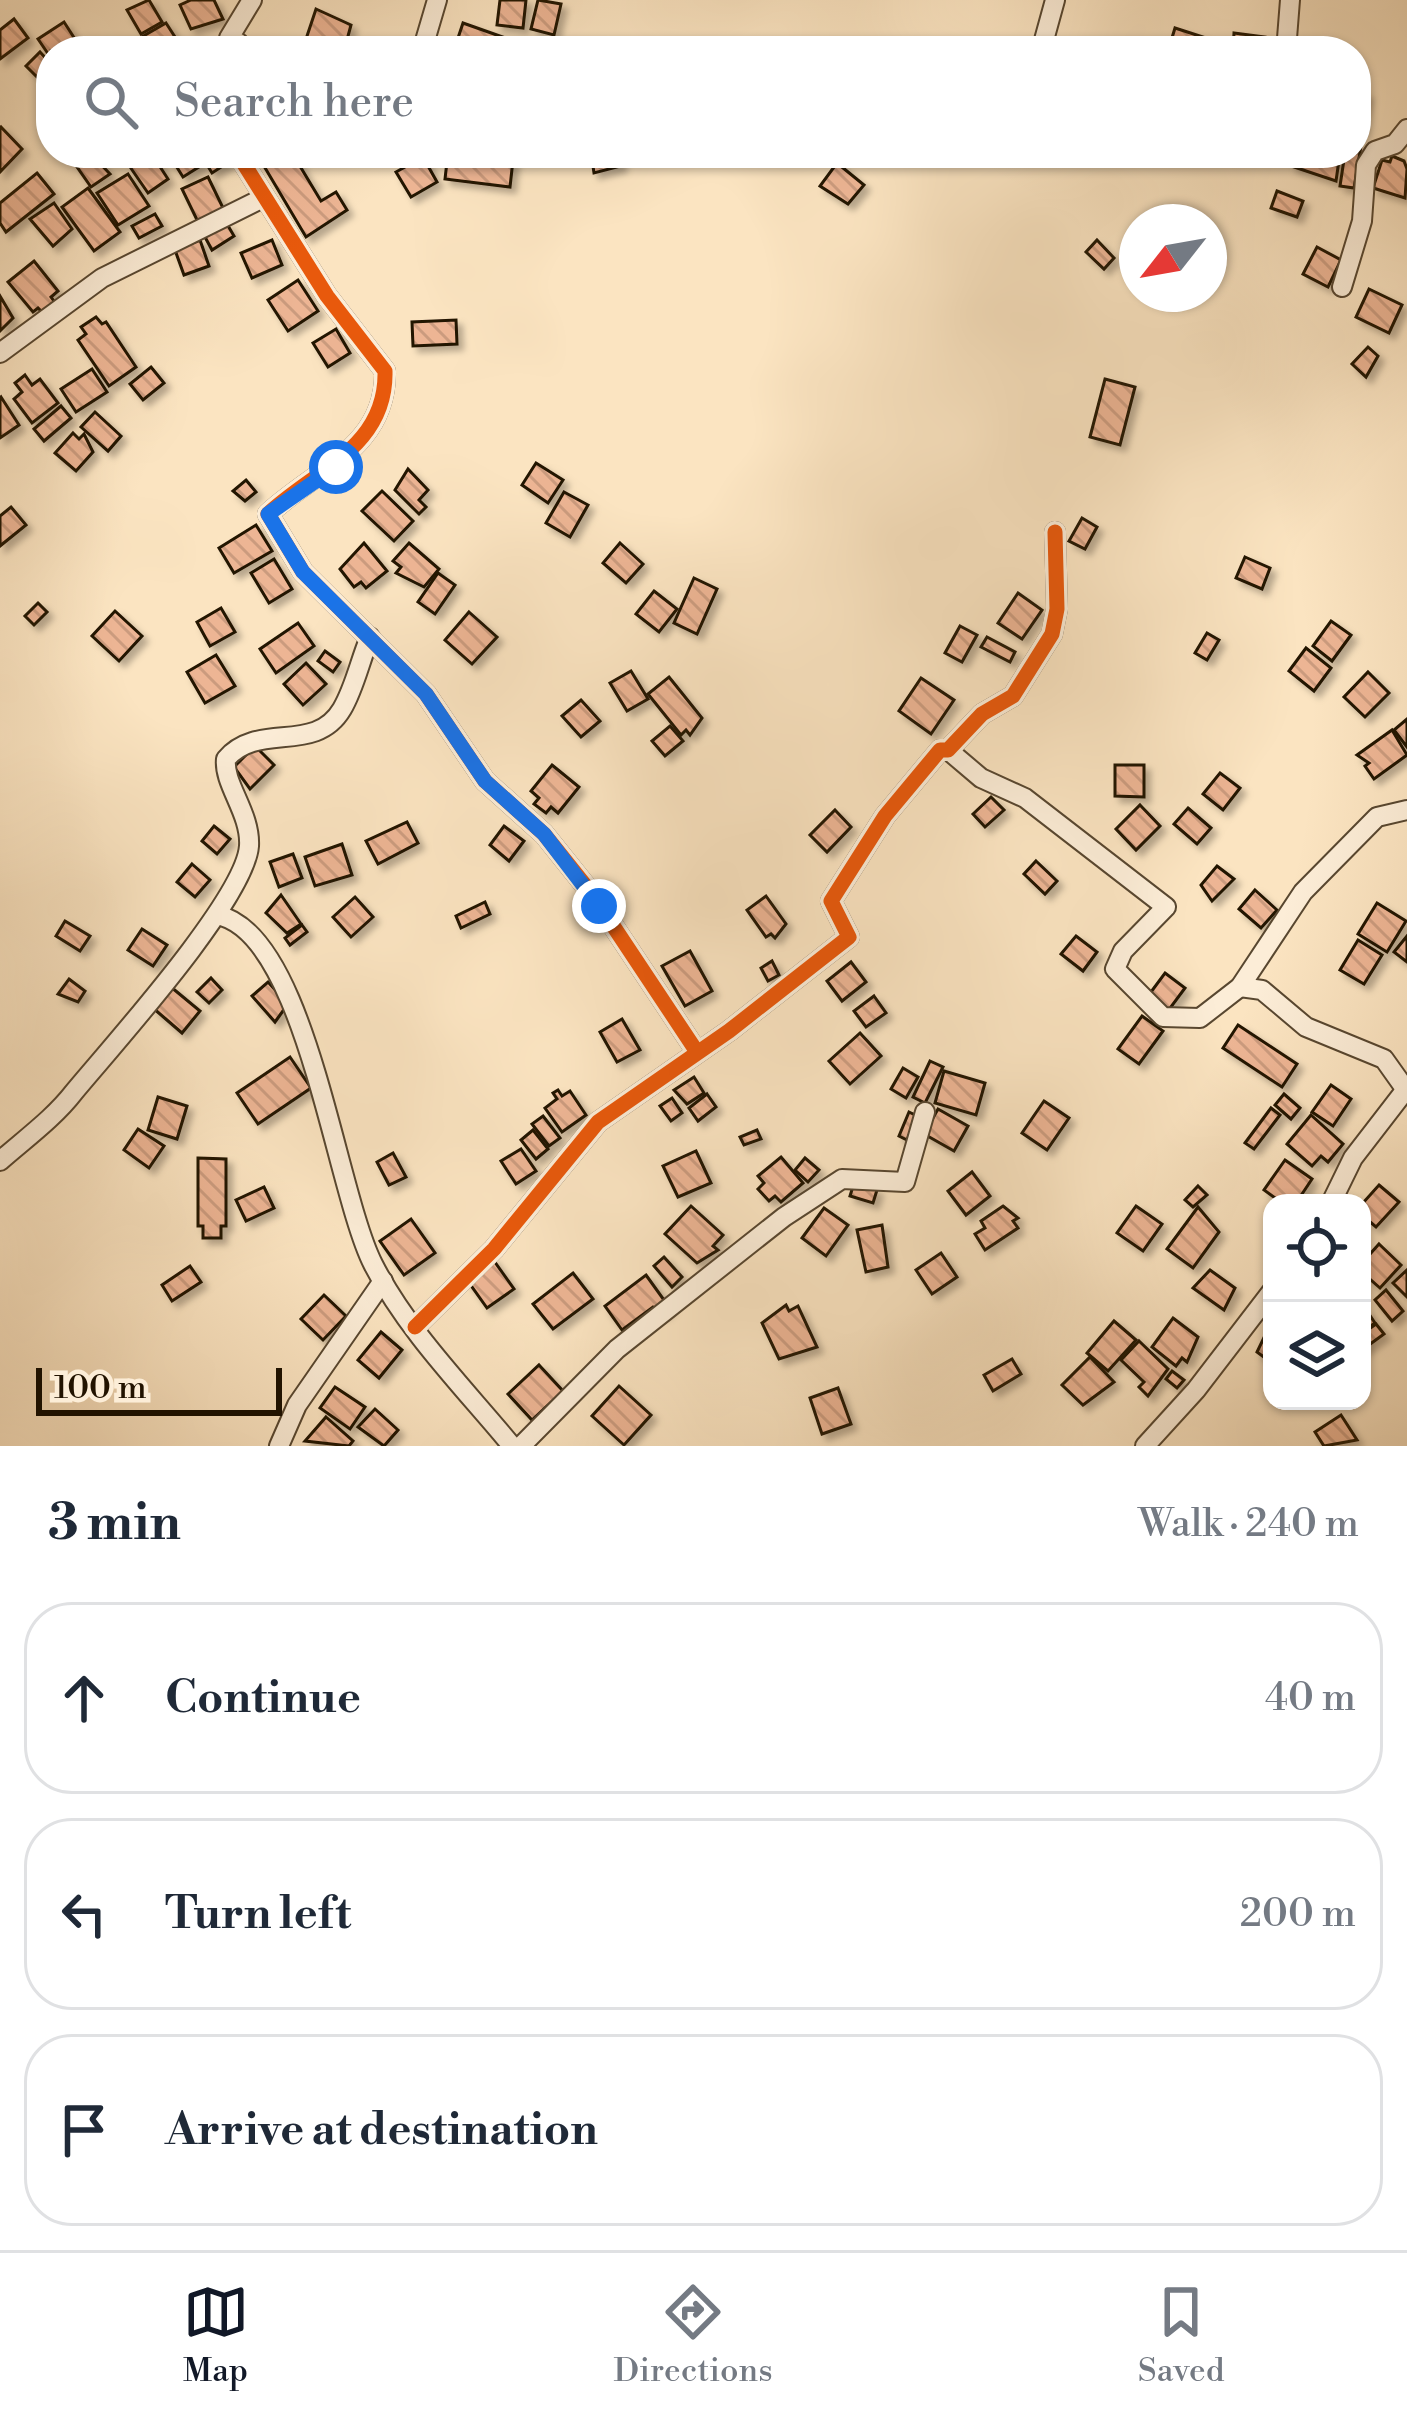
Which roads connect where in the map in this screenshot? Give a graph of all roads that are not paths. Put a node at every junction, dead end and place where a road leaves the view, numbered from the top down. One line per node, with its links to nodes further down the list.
1 (252, 0): 5 (street)
2 (436, 0): 6 (street)
3 (1055, 0): 7 (street)
4 (1290, 0): 8 (street)
5 (230, 36)
6 (426, 36)
7 (1045, 36)
8 (1287, 36)
9 (1407, 129): 10 (street)
10 (1371, 157)
11 (246, 168): 13 (street)
12 (1366, 168): 14 (street)
13 (263, 198): 15 (street); 17 (street)
14 (1342, 287)
15 (0, 353)
16 (1055, 532): 18 (street)
17 (370, 637): 20 (street); 24 (street)
18 (949, 750): 22 (street); 24 (street)
19 (1407, 810): 21 (street)
20 (217, 915): 27 (street); 29 (street)
21 (1261, 962): 22 (street); 23 (street)
22 (1240, 987): 23 (street)
23 (1276, 1000): 25 (street)
24 (698, 1052): 31 (street)
25 (1406, 1089): 28 (street)
26 (925, 1112): 33 (street)
27 (0, 1161)
28 (1335, 1194)
29 (382, 1281): 31 (street); 32 (street)
30 (1264, 1302): 34 (street)
31 (415, 1327): 33 (street)
32 (279, 1446)
33 (517, 1446)
34 (1144, 1446)

